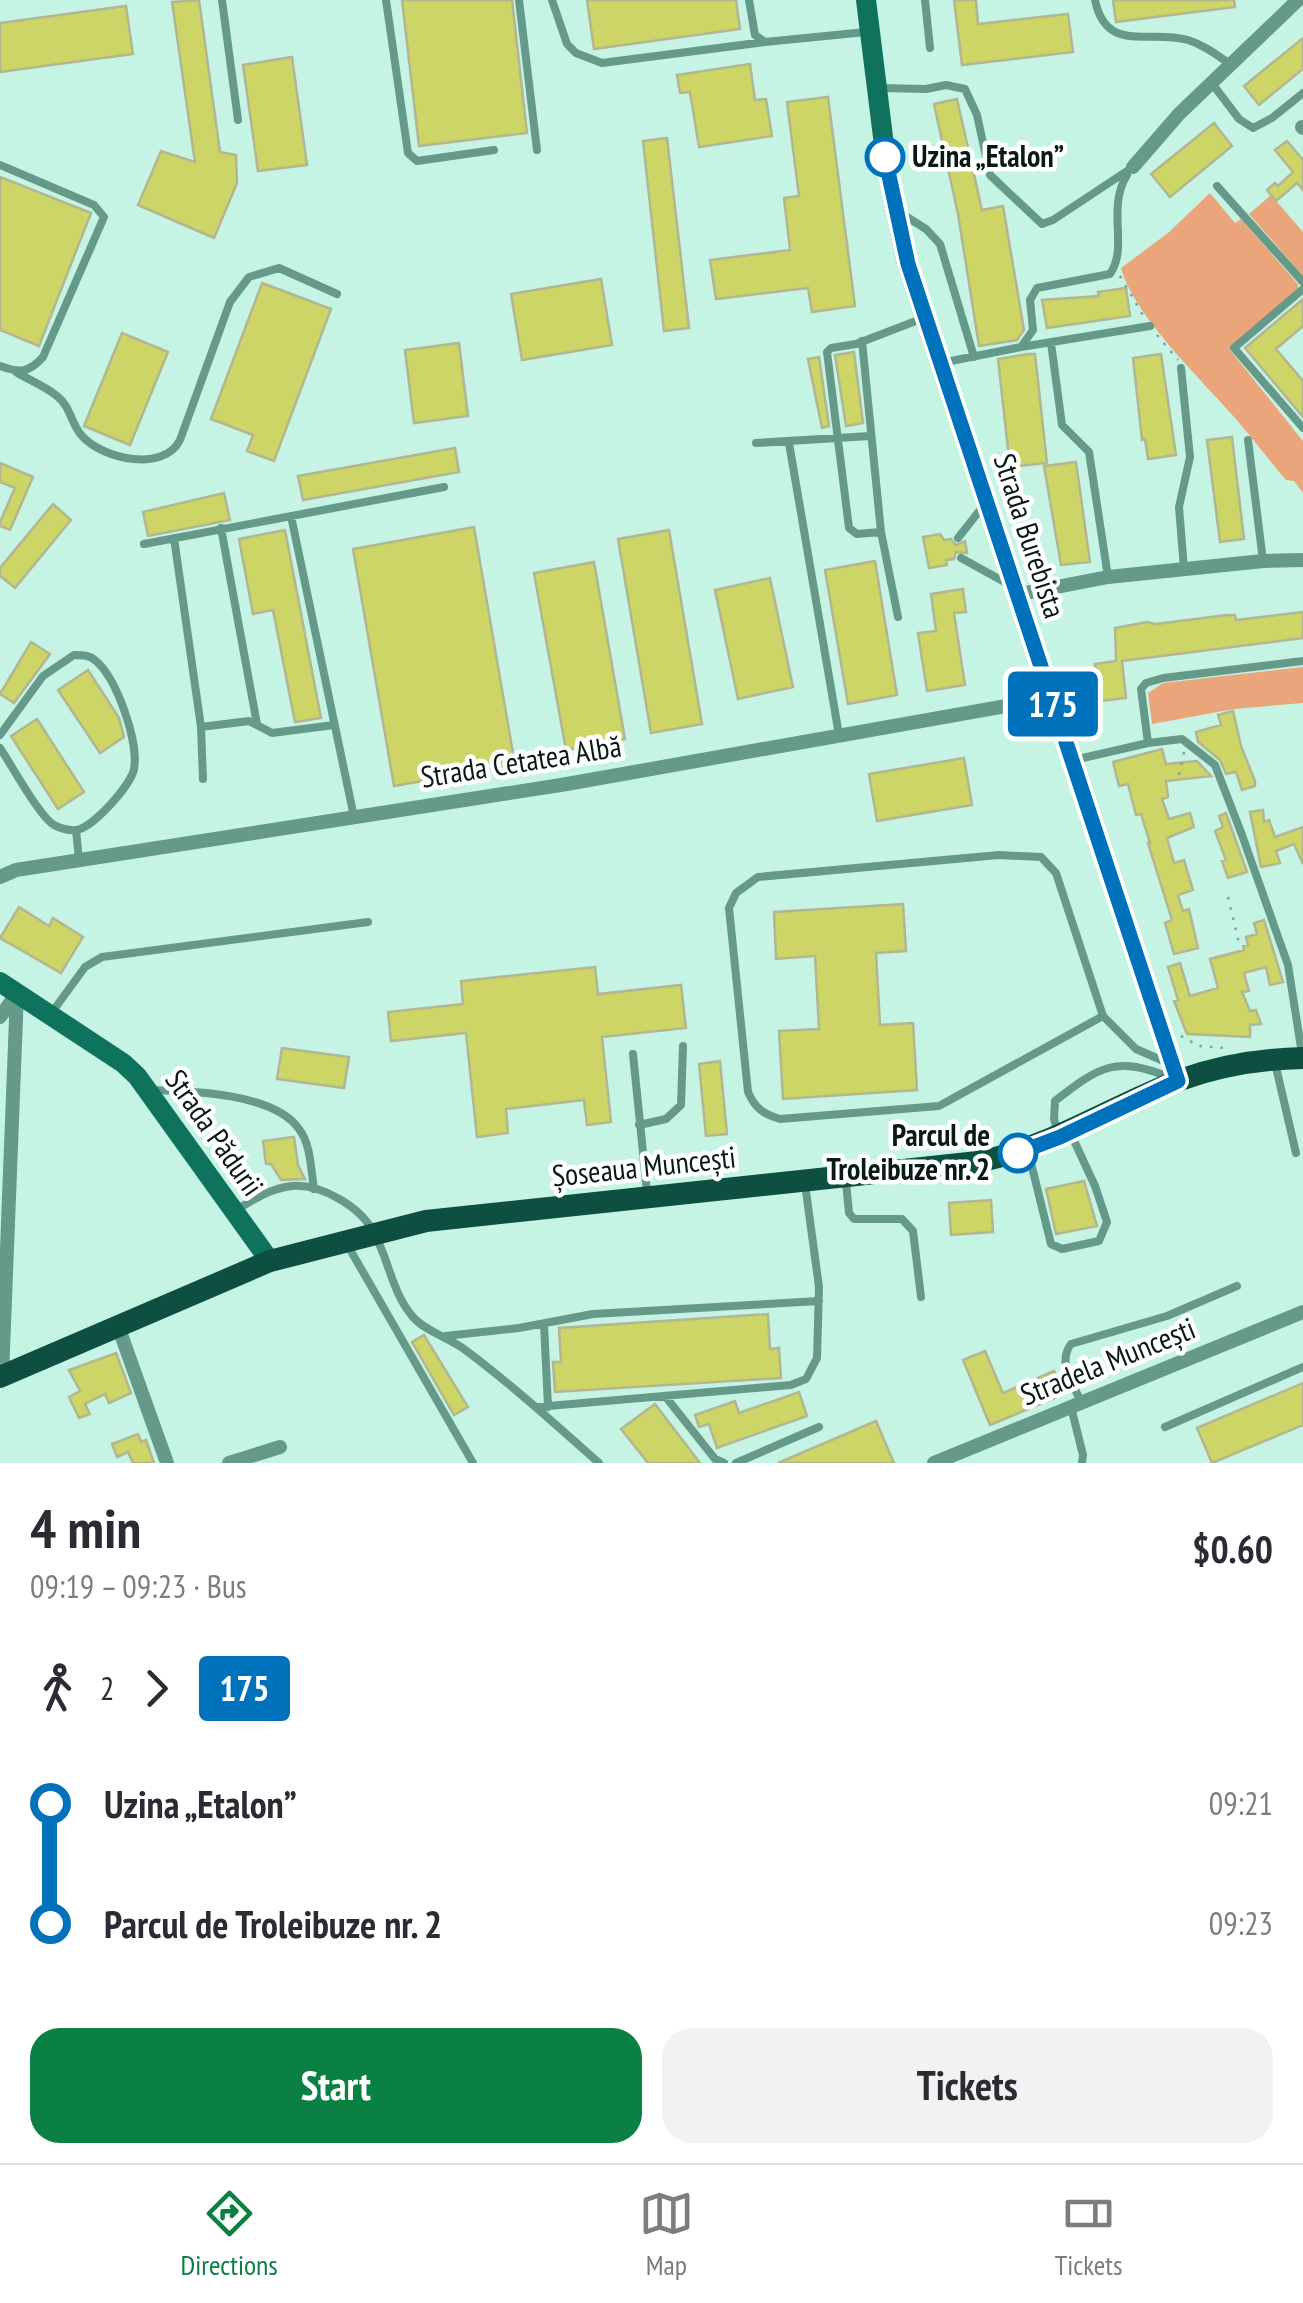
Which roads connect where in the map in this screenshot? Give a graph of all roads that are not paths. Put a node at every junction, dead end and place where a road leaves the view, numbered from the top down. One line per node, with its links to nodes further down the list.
1 (222, 0): 17 (lane)
2 (386, 0): 18 (lane)
3 (519, 0): 19 (lane)
4 (552, 0): 11 (lane)
5 (749, 0): 11 (lane)
6 (866, 0): 10 (main road, Strada Burebista)
7 (925, 0): 12 (lane)
8 (1095, 0): 13 (lane)
9 (1298, 0): 13 (street)
10 (870, 31): 11 (lane); 15 (main road, Strada Burebista)
11 (765, 42)
12 (930, 48)
13 (1230, 64): 14 (street)
14 (1212, 82): 16 (lane); 21 (street)
15 (878, 88): 21 (lane); 23 (main road, Strada Burebista)
16 (1303, 92)
17 (238, 120)
18 (494, 150)
19 (537, 150)
20 (0, 164): 35 (lane)
21 (1133, 167): 30 (lane)
22 (1217, 186): 24 (lane)
23 (896, 211): 26 (main road, Strada Burebista); 31 (lane)
24 (1303, 285): 36 (lane)
25 (337, 294): 35 (lane)
26 (925, 317): 28 (lane); 32 (main road, Strada Burebista)
27 (1150, 326): 29 (lane)
28 (862, 342): 37 (lane); 38 (lane)
29 (1050, 343): 30 (lane); 54 (lane)
30 (1021, 347): 31 (lane)
31 (974, 357): 32 (lane)
32 (940, 364): 43 (main road, Strada Burebista)
33 (0, 366): 35 (lane)
34 (1181, 368): 53 (lane)
35 (16, 372)
36 (1303, 428)
37 (870, 436): 38 (lane); 46 (lane)
38 (836, 439): 41 (lane); 46 (lane)
39 (1248, 440): 52 (lane)
40 (756, 443): 41 (lane)
41 (790, 443): 63 (lane)
42 (444, 487): 44 (lane)
43 (986, 502): 48 (lane); 55 (main road, Strada Burebista)
44 (291, 516): 45 (lane); 61 (lane)
45 (221, 528): 47 (lane); 59 (lane)
46 (882, 532): 56 (lane)
47 (174, 538): 49 (lane); 60 (lane)
48 (958, 538)
49 (144, 544)
50 (962, 558): 55 (lane)
51 (1303, 560): 52 (street)
52 (1263, 561): 53 (street)
53 (1184, 569): 54 (street)
54 (1108, 577): 55 (street)
55 (1015, 591): 58 (main road, Strada Burebista)
56 (898, 617)
57 (1303, 661): 64 (lane)
58 (1051, 698): 63 (street, Strada Cetatea Albă); 66 (main road, Strada Burebista)
59 (257, 724): 60 (lane); 61 (lane)
60 (201, 726): 67 (lane)
61 (334, 726): 68 (lane)
62 (0, 735): 69 (lane)
63 (840, 736): 68 (street, Strada Cetatea Albă)
64 (1148, 742): 66 (lane); 79 (lane)
65 (0, 748): 69 (lane)
66 (1072, 761): 81 (main road, Strada Burebista)
67 (202, 779)
68 (354, 818): 70 (street, Strada Cetatea Albă)
69 (76, 830): 70 (lane)
70 (80, 860): 71 (street, Strada Cetatea Albă)
71 (0, 878)
72 (368, 922): 74 (lane)
73 (9, 987): 74 (main road, Strada Pădurii); 76 (street); 103 (street)
74 (50, 1015): 82 (main road, Strada Pădurii)
75 (1103, 1016): 75 (lane); 81 (lane)
76 (0, 1017)
77 (683, 1046): 83 (lane)
78 (633, 1054): 83 (lane)
79 (1303, 1058): 80 (main road, Șoseaua Muncești)
80 (1274, 1059): 81 (main road, Șoseaua Muncești); 86 (lane)
81 (1174, 1072): 84 (main road, Șoseaua Muncești); 84 (lane)
82 (149, 1090): 89 (lane); 91 (main road, Strada Pădurii)
83 (640, 1125): 90 (lane)
84 (1065, 1135): 85 (main road, Șoseaua Muncești); 85 (lane)
85 (1028, 1150): 87 (main road, Șoseaua Muncești)
86 (1296, 1152)
87 (846, 1177): 88 (main road, Șoseaua Muncești); 96 (lane)
88 (804, 1180): 90 (main road, Șoseaua Muncești); 97 (lane)
89 (314, 1190): 91 (lane); 92 (lane)
90 (647, 1197): 92 (main road, Șoseaua Muncești)
91 (233, 1212): 94 (main road, Strada Pădurii)
92 (374, 1233): 93 (main road, Șoseaua Muncești); 101 (lane)
93 (344, 1241): 94 (main road, Șoseaua Muncești); 113 (lane)
94 (270, 1261): 100 (main road, Șoseaua Muncești)
95 (1236, 1286): 105 (lane)
96 (921, 1297)
97 (819, 1301): 99 (lane); 104 (lane)
98 (1302, 1315): 105 (street, Stradela Muncești)
99 (544, 1324): 101 (lane); 106 (lane)
100 (118, 1326): 103 (main road, Șoseaua Muncești); 111 (street)
101 (444, 1336): 107 (lane)
102 (1303, 1367): 109 (lane)
103 (1, 1376)
104 (665, 1396): 106 (lane); 115 (lane)
105 (1076, 1404): 117 (street, Stradela Muncești); 118 (lane)
106 (548, 1406): 107 (lane)
107 (537, 1408): 114 (lane)
108 (819, 1427): 116 (lane)
109 (1165, 1427)
110 (280, 1448): 112 (street)
111 (167, 1463)
112 (230, 1463)
113 (473, 1463)
114 (599, 1463)
115 (724, 1463)
116 (736, 1463)
117 (934, 1463)
118 (1082, 1463)

